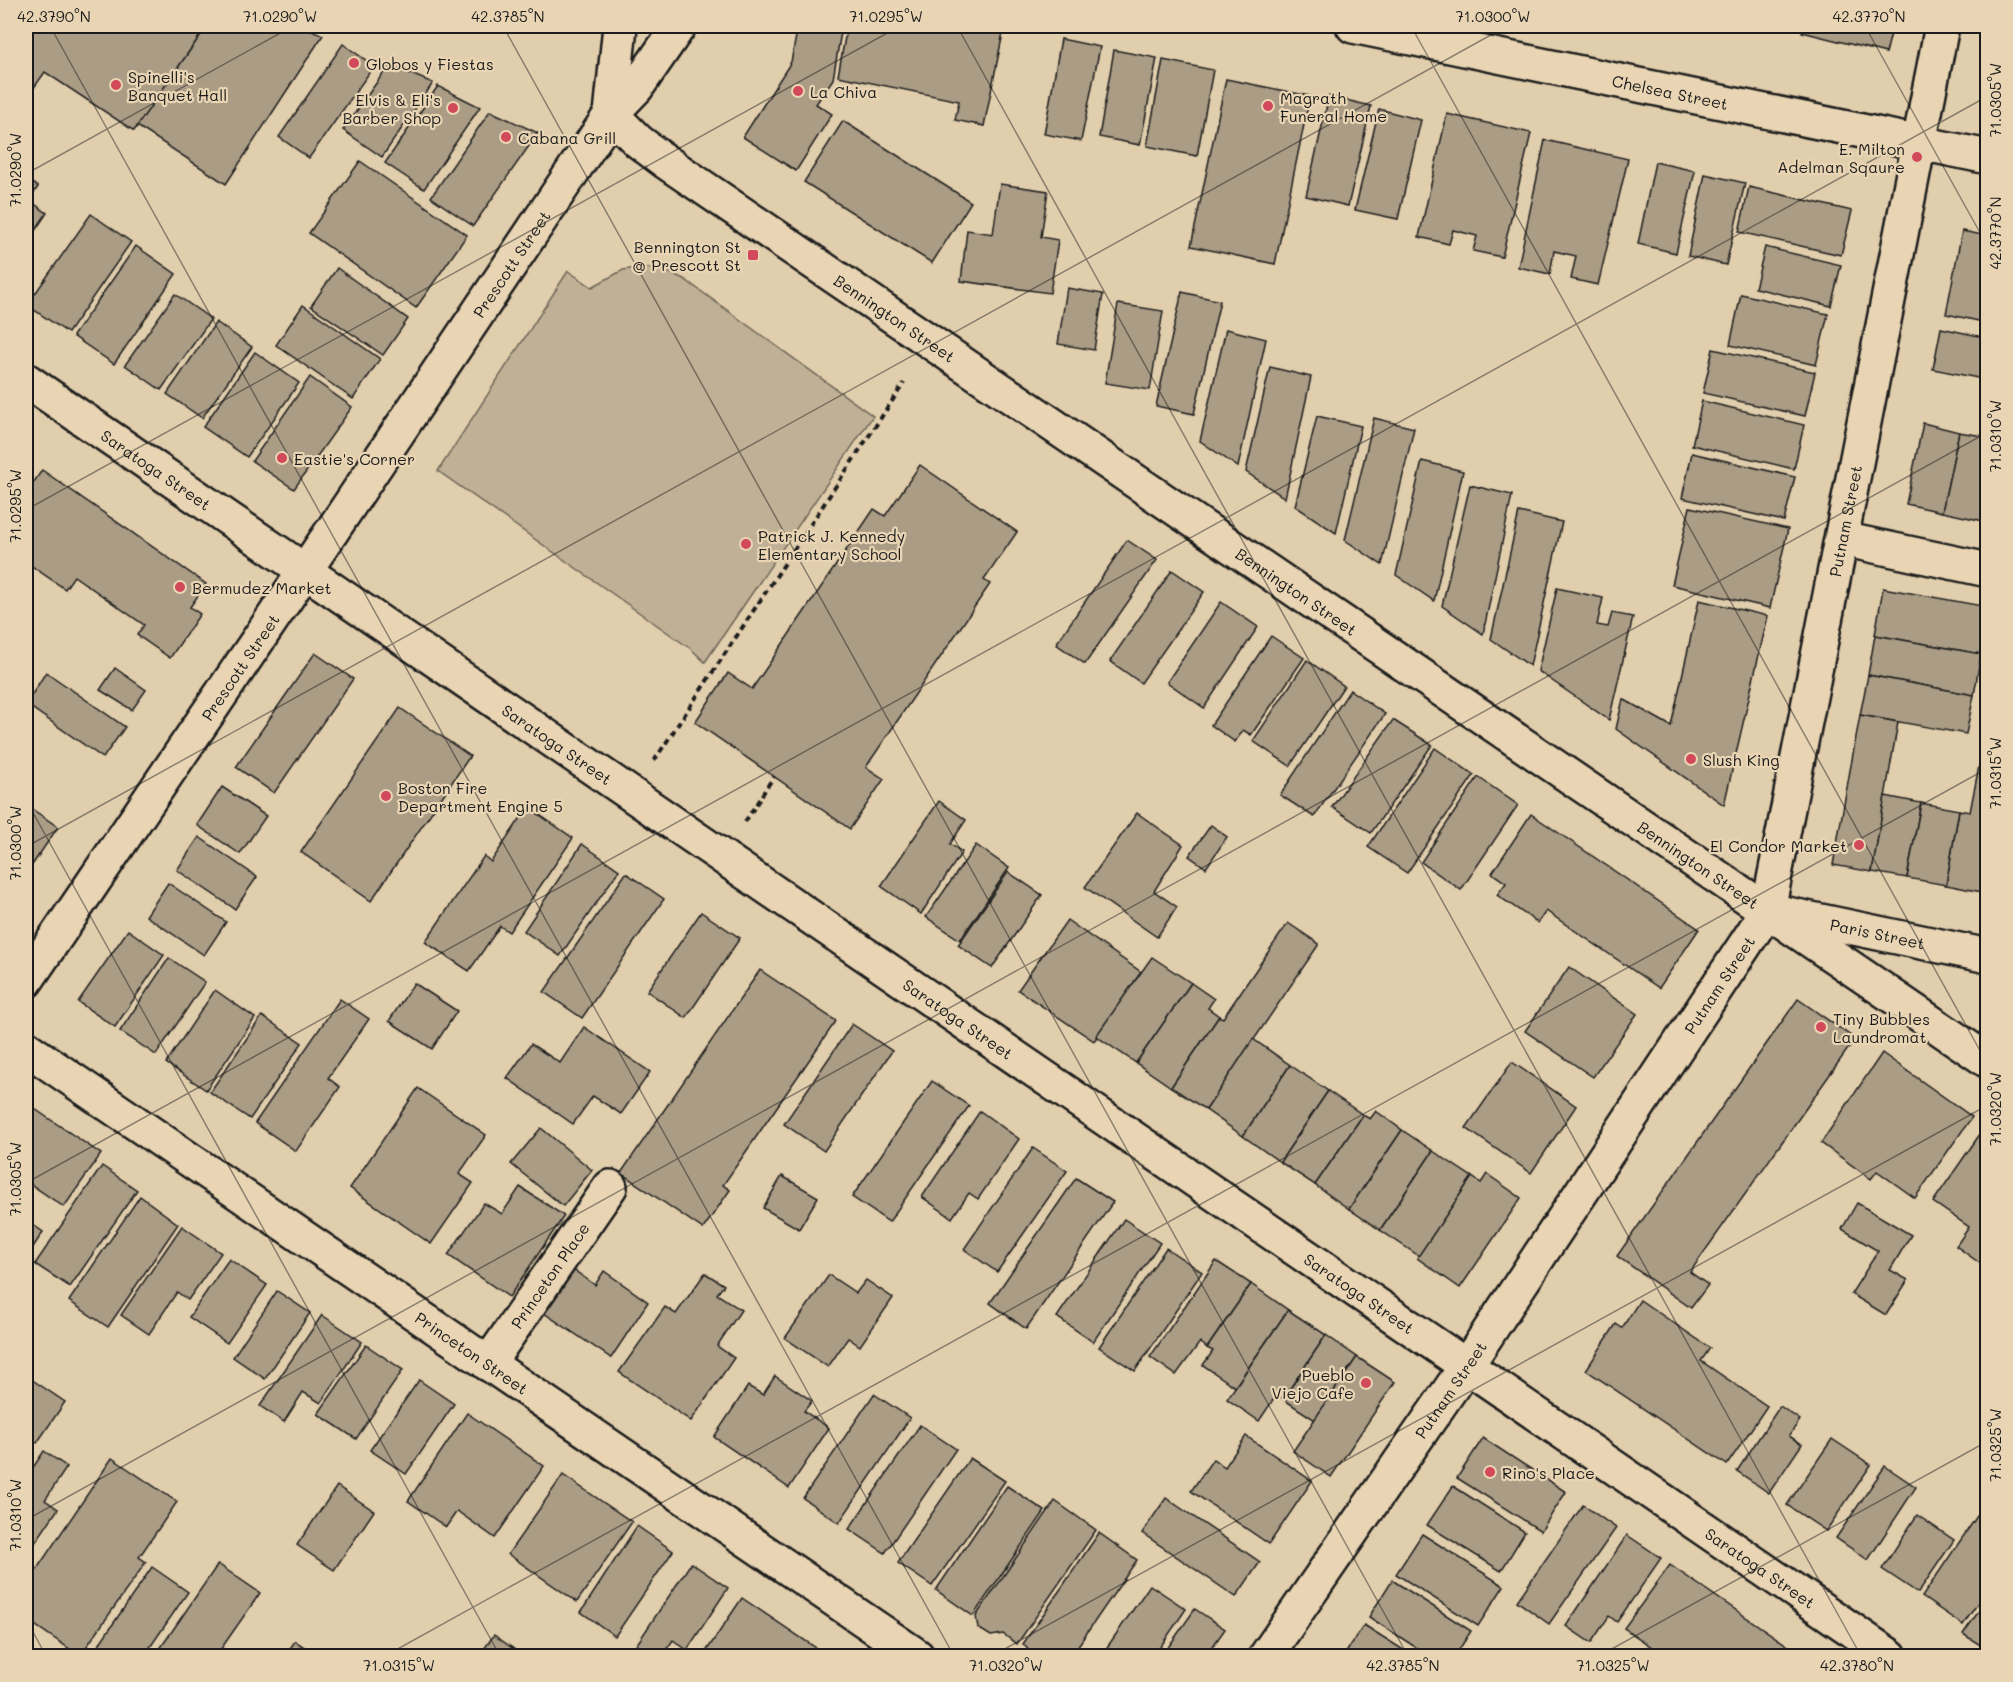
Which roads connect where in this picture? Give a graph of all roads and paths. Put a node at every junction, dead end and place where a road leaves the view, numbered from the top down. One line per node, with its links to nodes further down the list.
1 (620, 26): 5 (street, Prescott Street)
2 (679, 26): 5 (street, Prescott Street)
3 (1353, 26): 6 (street, Chelsea Street)
4 (1942, 26): 6 (street, Putnam Street)
5 (611, 114): 11 (street, Prescott Street); 16 (street, Bennington Street)
6 (1917, 143): 7 (street, Chelsea Street); 10 (street, Putnam Street)
7 (1988, 158)
8 (26, 380): 11 (street, Saratoga Street)
9 (904, 383): 13 (path)
10 (1842, 539): 12 (street); 16 (street, Putnam Street)
11 (305, 570): 18 (street, Prescott Street); 23 (street, Saratoga Street)
12 (1988, 570)
13 (654, 762)
14 (774, 777): 15 (path)
15 (744, 823)
16 (1768, 910): 17 (street, Paris Street); 20 (street, Bennington Street); 23 (street, Putnam Street)
17 (1988, 956)
18 (26, 981)
19 (26, 1048): 22 (street, Princeton Street)
20 (1988, 1061)
21 (610, 1187): 22 (street, Princeton Place)
22 (488, 1364): 24 (street, Princeton Street)
23 (1467, 1365): 25 (street, Putnam Street); 26 (street, Saratoga Street)
24 (917, 1656)
25 (1266, 1656)
26 (1890, 1656)

